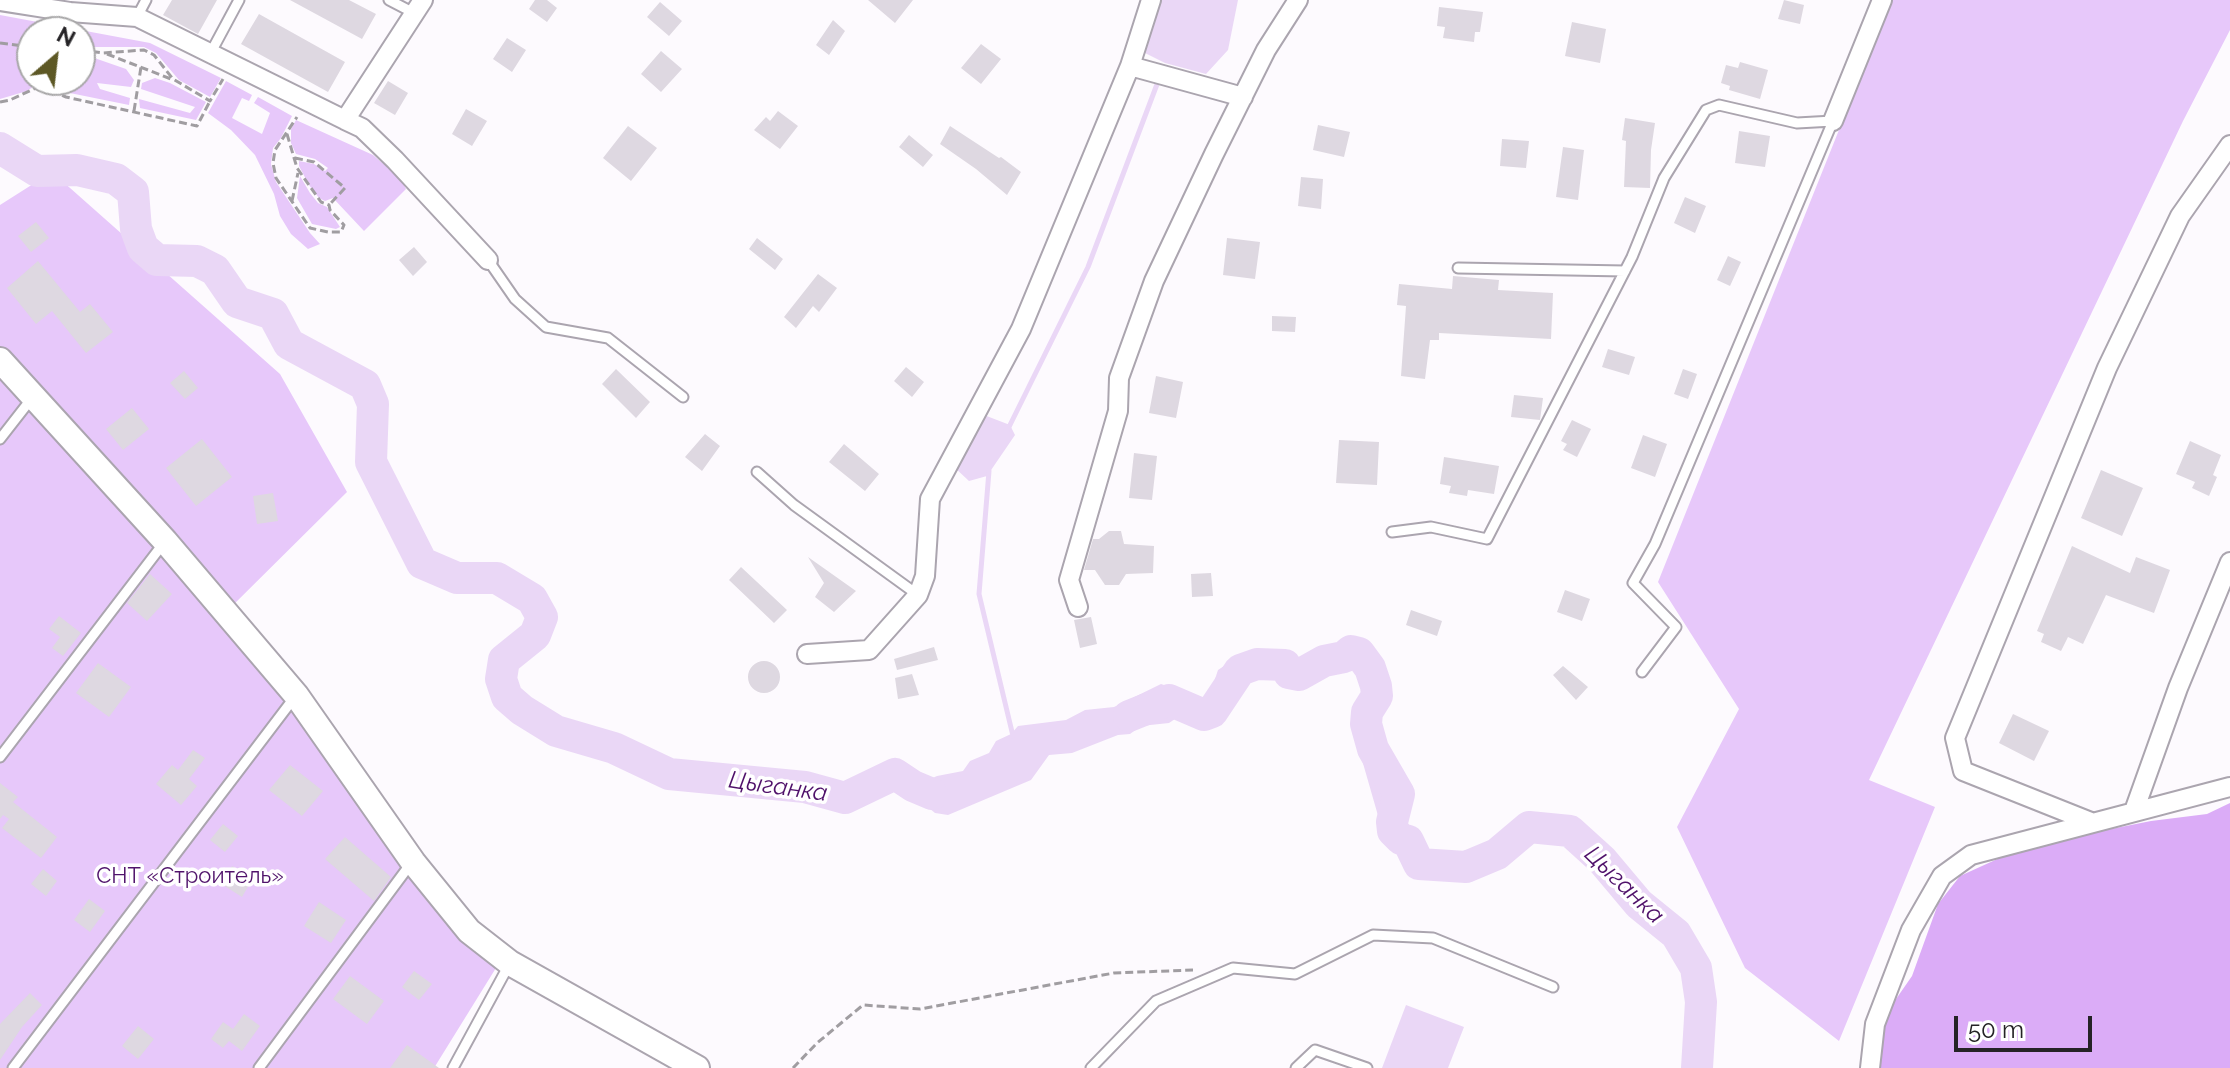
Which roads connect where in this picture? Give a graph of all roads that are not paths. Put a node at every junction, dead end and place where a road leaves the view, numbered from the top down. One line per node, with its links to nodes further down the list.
1 (146, 0): 10 (lane)
2 (239, 0): 11 (lane)
3 (389, 0): 9 (lane)
4 (1151, 0): 12 (street)
5 (1298, 0): 13 (street)
6 (1882, 0): 15 (street)
7 (0, 1): 8 (street)
8 (69, 6): 10 (street)
9 (418, 6): 14 (street)
10 (137, 17): 11 (street)
11 (210, 54): 14 (street)
12 (1130, 66): 13 (street); 28 (street)
13 (1243, 97): 29 (street)
14 (345, 120): 17 (street)
15 (1833, 121): 19 (lane); 31 (lane)
16 (2230, 145): 36 (street)
17 (488, 260): 22 (lane)
18 (1458, 268): 19 (lane)
19 (1625, 271): 25 (lane)
20 (0, 360): 21 (street)
21 (33, 395): 23 (lane); 26 (street)
22 (683, 397)
23 (0, 439)
24 (757, 472): 28 (lane)
25 (1392, 532)
26 (165, 541): 32 (street); 33 (lane)
27 (2230, 562): 35 (street)
28 (918, 595): 30 (street)
29 (1078, 607)
30 (807, 654)
31 (1642, 672)
32 (296, 695): 37 (street); 40 (lane)
33 (0, 757)
34 (2230, 787): 35 (street)
35 (2134, 811): 36 (street)
36 (2091, 822): 47 (street)
37 (413, 862): 38 (street); 41 (lane)
38 (510, 963): 42 (lane); 43 (street)
39 (1553, 987): 44 (lane)
40 (13, 1068)
41 (259, 1068)
42 (453, 1068)
43 (697, 1068)
44 (1091, 1068)
45 (1296, 1068): 46 (lane)
46 (1367, 1068)
47 (1870, 1068)

